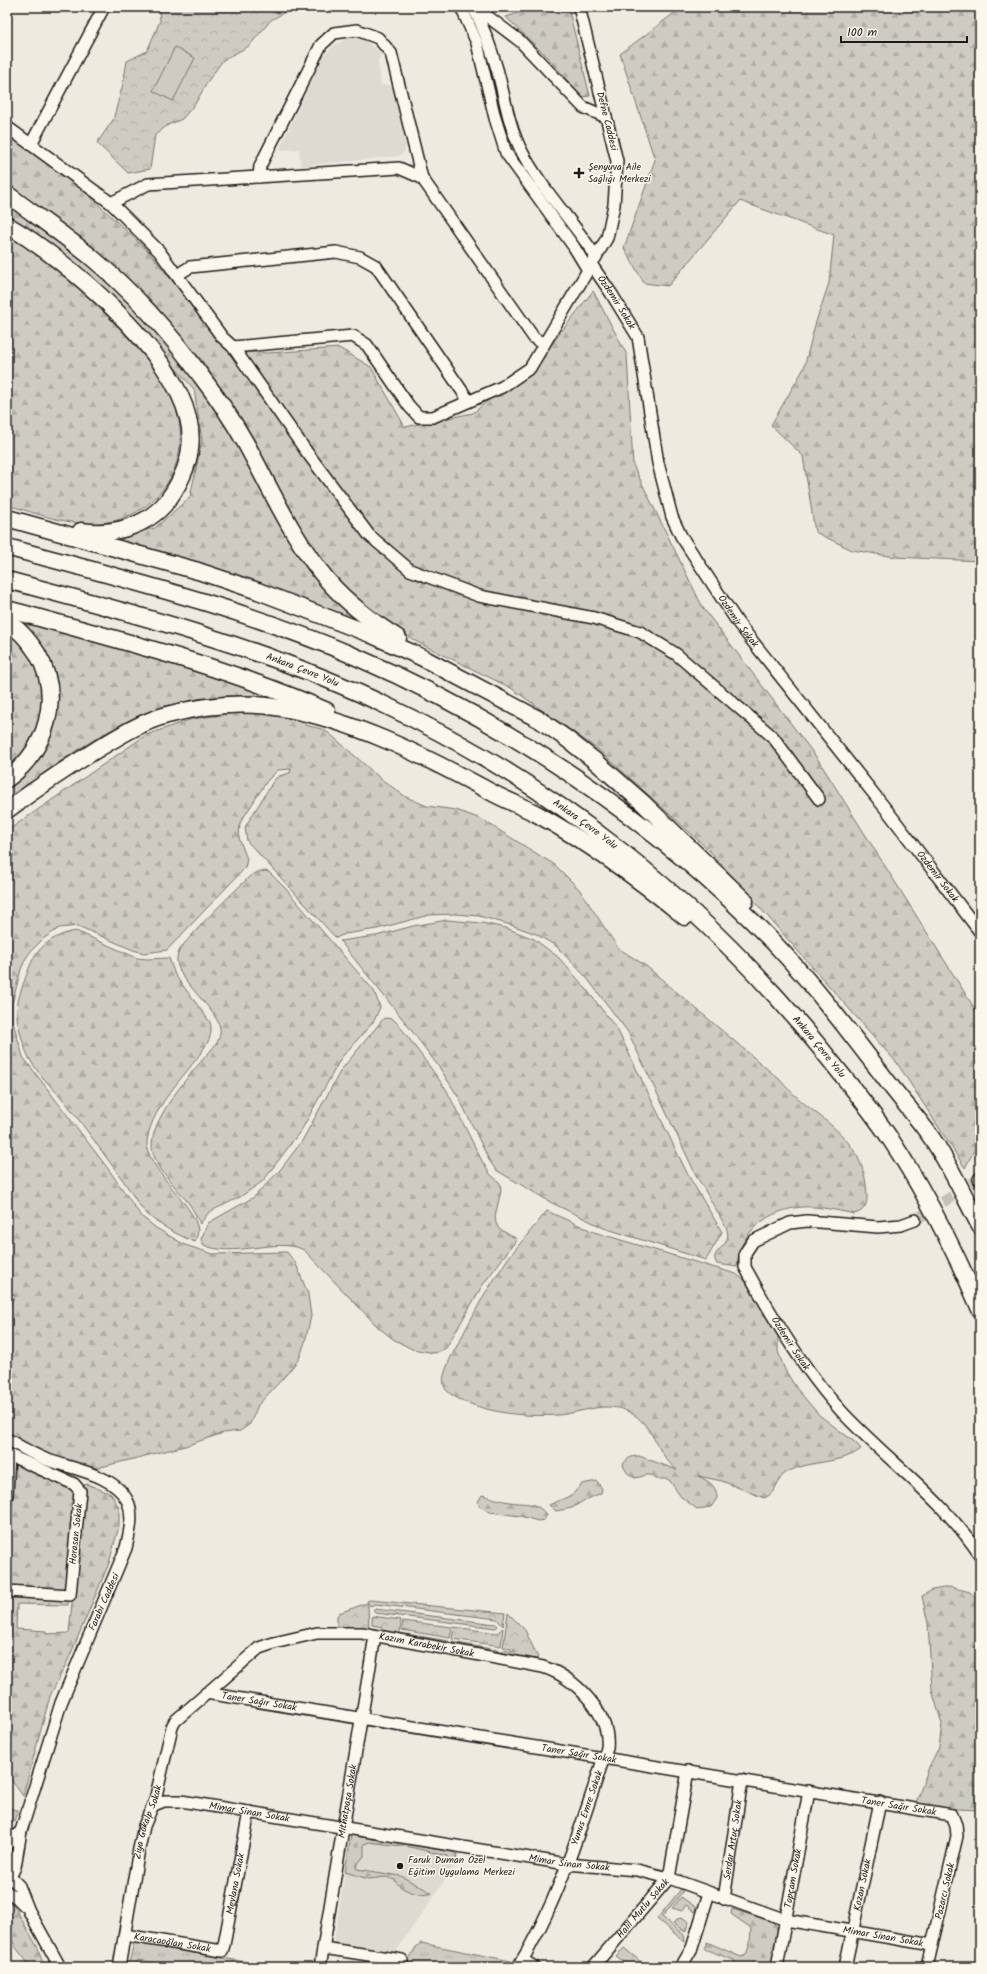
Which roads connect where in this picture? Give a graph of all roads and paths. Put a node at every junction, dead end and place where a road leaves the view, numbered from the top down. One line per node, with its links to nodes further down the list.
1 (104, 7): 7 (street)
2 (461, 7): 13 (street)
3 (474, 7): 5 (street); 13 (street)
4 (579, 7): 5 (street, Defne Caddesi)
5 (606, 116): 13 (street, Defne Caddesi)
6 (7, 127): 7 (street)
7 (31, 144): 11 (street)
8 (259, 177): 9 (street); 9 (street); 11 (street)
9 (422, 178): 15 (street)
10 (7, 194): 23 (highway)
11 (111, 203): 14 (street)
12 (7, 225): 18 (highway)
13 (592, 264): 15 (street, Defne Caddesi); 28 (street, Özdemir Sokak)
14 (177, 275): 16 (street); 17 (street)
15 (544, 344): 17 (street, Defne Caddesi)
16 (233, 347): 17 (street, Defne Caddesi); 26 (street)
17 (469, 401)
18 (7, 517): 23 (highway)
19 (7, 546): 30 (highway)
20 (7, 580): 29 (highway, Ankara Çevre Yolu)
21 (7, 608): 24 (highway)
22 (7, 622): 25 (highway)
23 (540, 720): 30 (highway)
24 (421, 756): 27 (highway); 29 (highway)
25 (7, 779)
26 (819, 799)
27 (7, 810)
28 (980, 932)
29 (860, 1096): 33 (highway, Ankara Çevre Yolu)
30 (933, 1141): 32 (highway)
31 (915, 1220): 36 (street, Özdemir Sokak)
32 (980, 1226)
33 (980, 1309)
34 (7, 1439): 50 (street, Farabi Caddesi)
35 (7, 1496): 37 (street, Horasan Sokak)
36 (980, 1555)
37 (7, 1591)
38 (375, 1636): 39 (street, Kazım Karabekir Sokak); 40 (street, Mithatpaşa Sokak); 41 (street, Kazım Karabekir Sokak)
39 (206, 1693): 40 (street, Taner Sağır Sokak); 46 (street, Ziya Gökalp Sokak)
40 (361, 1718): 41 (street, Taner Sağır Sokak); 49 (street, Mithatpaşa Sokak)
41 (604, 1758): 42 (street, Taner Sağır Sokak); 51 (street, Yunus Emre Sokak)
42 (688, 1771): 43 (street, Taner Sağır Sokak); 53 (street, Halil Mutlu Sokak)
43 (742, 1780): 44 (street, Taner Sağır Sokak); 57 (street, Serdar Artuç Sokak)
44 (809, 1790): 45 (street, Taner Sağır Sokak); 59 (street, Topçam Sokak)
45 (880, 1802): 48 (street, Taner Sağır Sokak); 60 (street, Kozan Sokak)
46 (154, 1805): 47 (street, Mimar Sinan Sokak); 61 (street, Ziya Gökalp Sokak)
47 (249, 1812): 49 (street, Mimar Sinan Sokak); 64 (street, Mevlana Sokak)
48 (952, 1815): 62 (street, Pazarcı Sokak)
49 (343, 1828): 51 (street, Mimar Sinan Sokak); 63 (street, Mithatpaşa Sokak)
50 (11, 1842): 52 (street, Farabi Caddesi)
51 (567, 1864): 53 (street, Mimar Sinan Sokak); 66 (street, Yunus Emre Sokak)
52 (9, 1875): 54 (street, Farabi Caddesi); 58 (street)
53 (669, 1878): 56 (street, Mimar Sinan Sokak); 71 (street, Halil Mutlu Sokak)
54 (7, 1889)
55 (7, 1892): 58 (street)
56 (709, 1893): 57 (street, Mimar Sinan Sokak); 72 (street)
57 (724, 1899): 59 (street, Mimar Sinan Sokak)
58 (29, 1911): 67 (street)
59 (786, 1920): 60 (street, Mimar Sinan Sokak); 73 (street, Topçam Sokak)
60 (853, 1932): 62 (street, Mimar Sinan Sokak); 74 (street, Kozan Sokak)
61 (125, 1935): 64 (street, Karacaoğlan Sokak); 68 (street, Ziya Gökalp Sokak)
62 (932, 1945): 75 (street, Pazarcı Sokak)
63 (323, 1948): 65 (street); 69 (street, Mithatpaşa Sokak)
64 (219, 1952)
65 (402, 1960)
66 (520, 1963): 70 (street)
67 (60, 1967)
68 (119, 1967)
69 (320, 1967)
70 (534, 1967)
71 (593, 1967)
72 (682, 1967)
73 (777, 1967)
74 (845, 1967)
75 (927, 1967)

